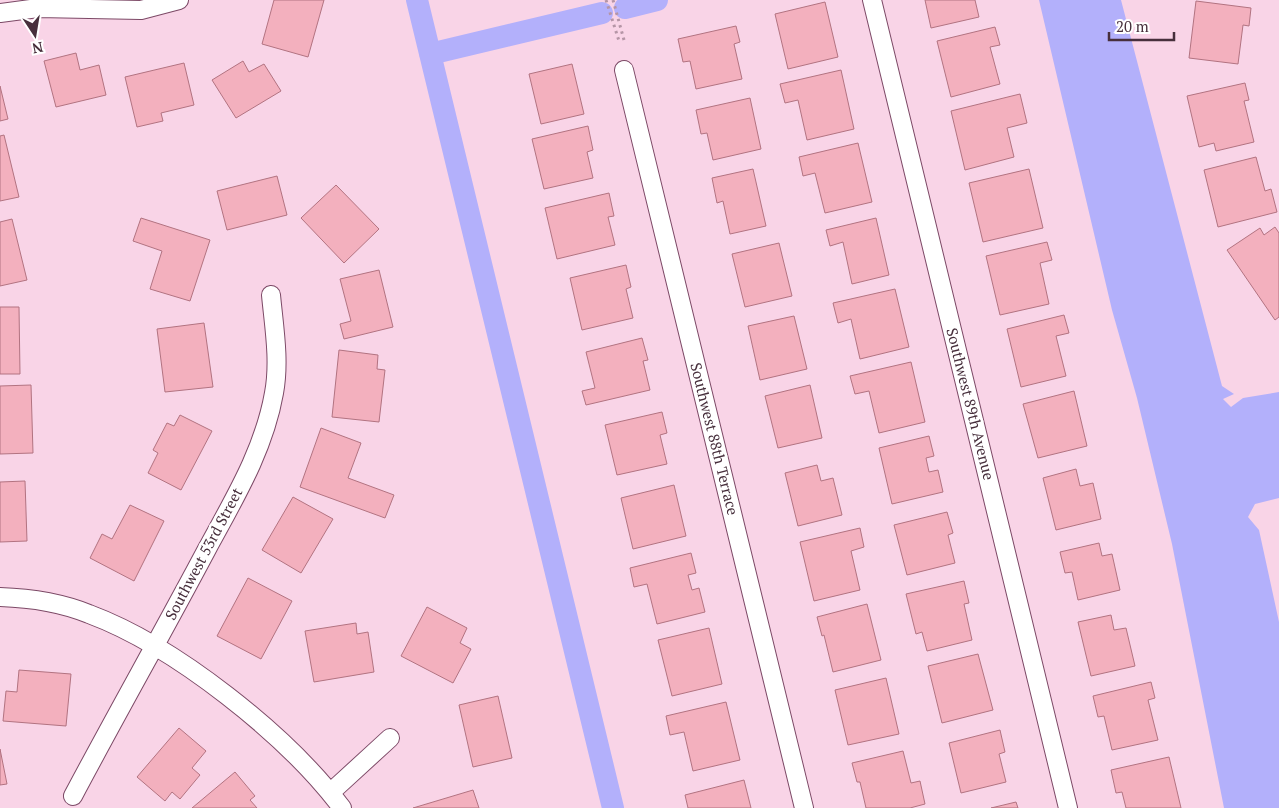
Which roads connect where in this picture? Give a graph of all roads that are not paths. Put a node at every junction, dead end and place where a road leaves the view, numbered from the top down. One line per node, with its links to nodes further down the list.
1 (179, 0): 3 (street)
2 (872, 0): 13 (street, Southwest 89th Avenue)
3 (0, 13)
4 (624, 70): 12 (street, Southwest 88th Terrace)
5 (270, 295): 7 (street, Southwest 53rd Street)
6 (0, 597): 7 (street)
7 (155, 647): 9 (street); 10 (street, Southwest 53rd Street)
8 (390, 738): 9 (street)
9 (330, 793): 11 (street)
10 (73, 796)
11 (342, 808)
12 (804, 808)
13 (1068, 808)

